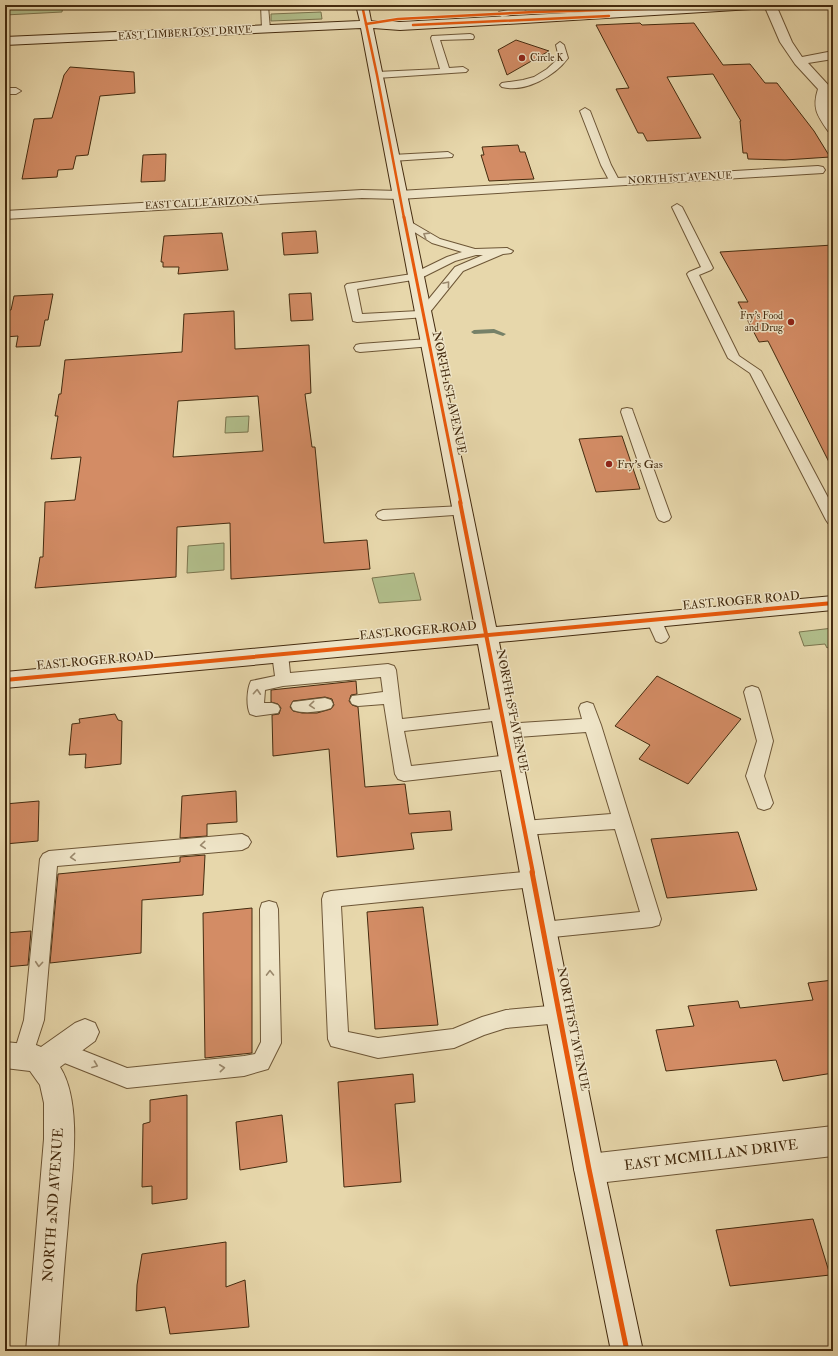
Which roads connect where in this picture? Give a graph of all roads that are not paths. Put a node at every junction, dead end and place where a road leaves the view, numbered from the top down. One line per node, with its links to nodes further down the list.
1 (362, 5): 9 (street, NORTH 1ST AVENUE)
2 (527, 5): 8 (lane)
3 (538, 5): 7 (lane)
4 (770, 5): 5 (street, EAST LIMBERLOST DRIVE); 7 (street, EAST LIMBERLOST DRIVE); 9 (street, EAST LIMBERLOST DRIVE); 15 (street)
5 (778, 5)
6 (264, 6): 10 (lane)
7 (575, 10): 8 (street, EAST LIMBERLOST DRIVE)
8 (502, 14): 9 (street, EAST LIMBERLOST DRIVE)
9 (366, 24): 10 (street, EAST LIMBERLOST DRIVE); 18 (street, NORTH 1ST AVENUE)
10 (266, 29): 12 (street, EAST LIMBERLOST DRIVE)
11 (470, 37): 17 (lane)
12 (5, 41)
13 (560, 45): 19 (lane)
14 (833, 54): 15 (street)
15 (799, 61): 20 (street)
16 (463, 70): 17 (lane)
17 (445, 71): 18 (lane)
18 (377, 75): 26 (street, NORTH 1ST AVENUE)
19 (505, 85)
20 (829, 88): 24 (street)
21 (5, 91): 22 (lane)
22 (16, 91)
23 (585, 111): 28 (lane)
24 (833, 127)
25 (448, 155): 26 (lane)
26 (392, 158): 29 (street, NORTH 1ST AVENUE)
27 (818, 170): 28 (street, NORTH 1ST AVENUE)
28 (614, 182): 29 (street, NORTH 1ST AVENUE)
29 (399, 195): 31 (street, EAST CALLE ARIZONA); 32 (street, NORTH 1ST AVENUE)
30 (677, 207): 42 (lane)
31 (5, 215)
32 (404, 221): 33 (lane, one-way to 32); 34 (street, NORTH 1ST AVENUE)
33 (475, 252): 34 (lane); 35 (lane, one-way to 33)
34 (415, 277): 35 (street, NORTH 1ST AVENUE); 35 (lane)
35 (422, 314): 36 (street, NORTH 1ST AVENUE)
36 (428, 343): 37 (lane); 39 (street, NORTH 1ST AVENUE)
37 (360, 348)
38 (626, 412): 41 (lane)
39 (463, 511): 40 (lane); 44 (street, NORTH 1ST AVENUE)
40 (383, 515)
41 (664, 518)
42 (833, 520)
43 (833, 603): 44 (street, EAST ROGER ROAD)
44 (487, 634): 45 (street, EAST ROGER ROAD); 55 (street, NORTH 1ST AVENUE)
45 (280, 654): 46 (street, EAST ROGER ROAD); 47 (lane)
46 (5, 680)
47 (283, 680): 49 (lane); 54 (lane, one-way to 47)
48 (752, 692): 59 (lane)
49 (391, 697): 50 (lane); 57 (lane)
50 (358, 700)
51 (325, 704): 52 (lane, one-way to 52)
52 (299, 706)
53 (587, 708): 56 (lane)
54 (272, 709)
55 (504, 723): 56 (lane); 57 (lane); 58 (street, NORTH 1ST AVENUE)
56 (593, 725): 60 (lane)
57 (395, 726): 58 (lane)
58 (511, 762): 61 (street, NORTH 1ST AVENUE)
59 (764, 803)
60 (622, 821): 61 (lane); 65 (lane)
61 (524, 828): 63 (street, NORTH 1ST AVENUE)
62 (242, 842): 68 (lane, one-way to 68)
63 (534, 879): 65 (street, NORTH 1ST AVENUE); 66 (lane)
64 (269, 909): 68 (lane, one-way to 64)
65 (544, 930): 66 (street, NORTH 1ST AVENUE)
66 (560, 1014): 70 (street, NORTH 1ST AVENUE)
67 (85, 1032): 68 (street)
68 (32, 1056): 71 (street, NORTH 2ND AVENUE)
69 (833, 1141): 70 (street, EAST MCMILLAN DRIVE)
70 (589, 1169): 72 (street, NORTH 1ST AVENUE)
71 (42, 1351)
72 (627, 1351)

